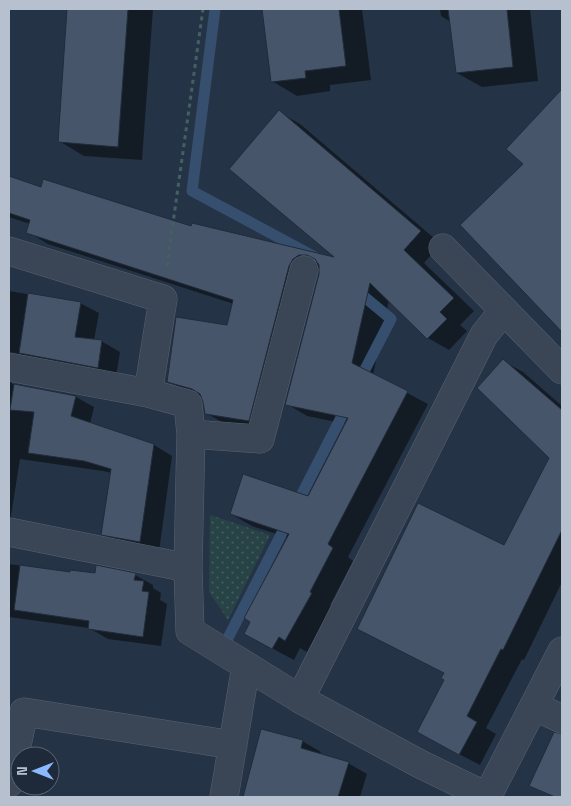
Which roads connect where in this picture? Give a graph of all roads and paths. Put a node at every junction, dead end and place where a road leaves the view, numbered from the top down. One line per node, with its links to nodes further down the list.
1 (203, 9): 5 (path)
2 (443, 248): 6 (street)
3 (9, 251): 5 (street)
4 (304, 270): 10 (street)
5 (162, 299): 9 (street)
6 (503, 311): 8 (street); 15 (street)
7 (9, 366): 9 (street)
8 (562, 370)
9 (148, 393): 10 (street)
10 (191, 434): 12 (street)
11 (9, 532): 12 (street)
12 (188, 568): 14 (street)
13 (562, 652): 16 (street)
14 (246, 666): 15 (street); 18 (street)
15 (306, 686): 20 (street)
16 (534, 706): 17 (street); 22 (street)
17 (562, 719)
18 (233, 746): 19 (street); 21 (street)
19 (9, 783)
20 (454, 789): 22 (street)
21 (224, 797)
22 (488, 797)

